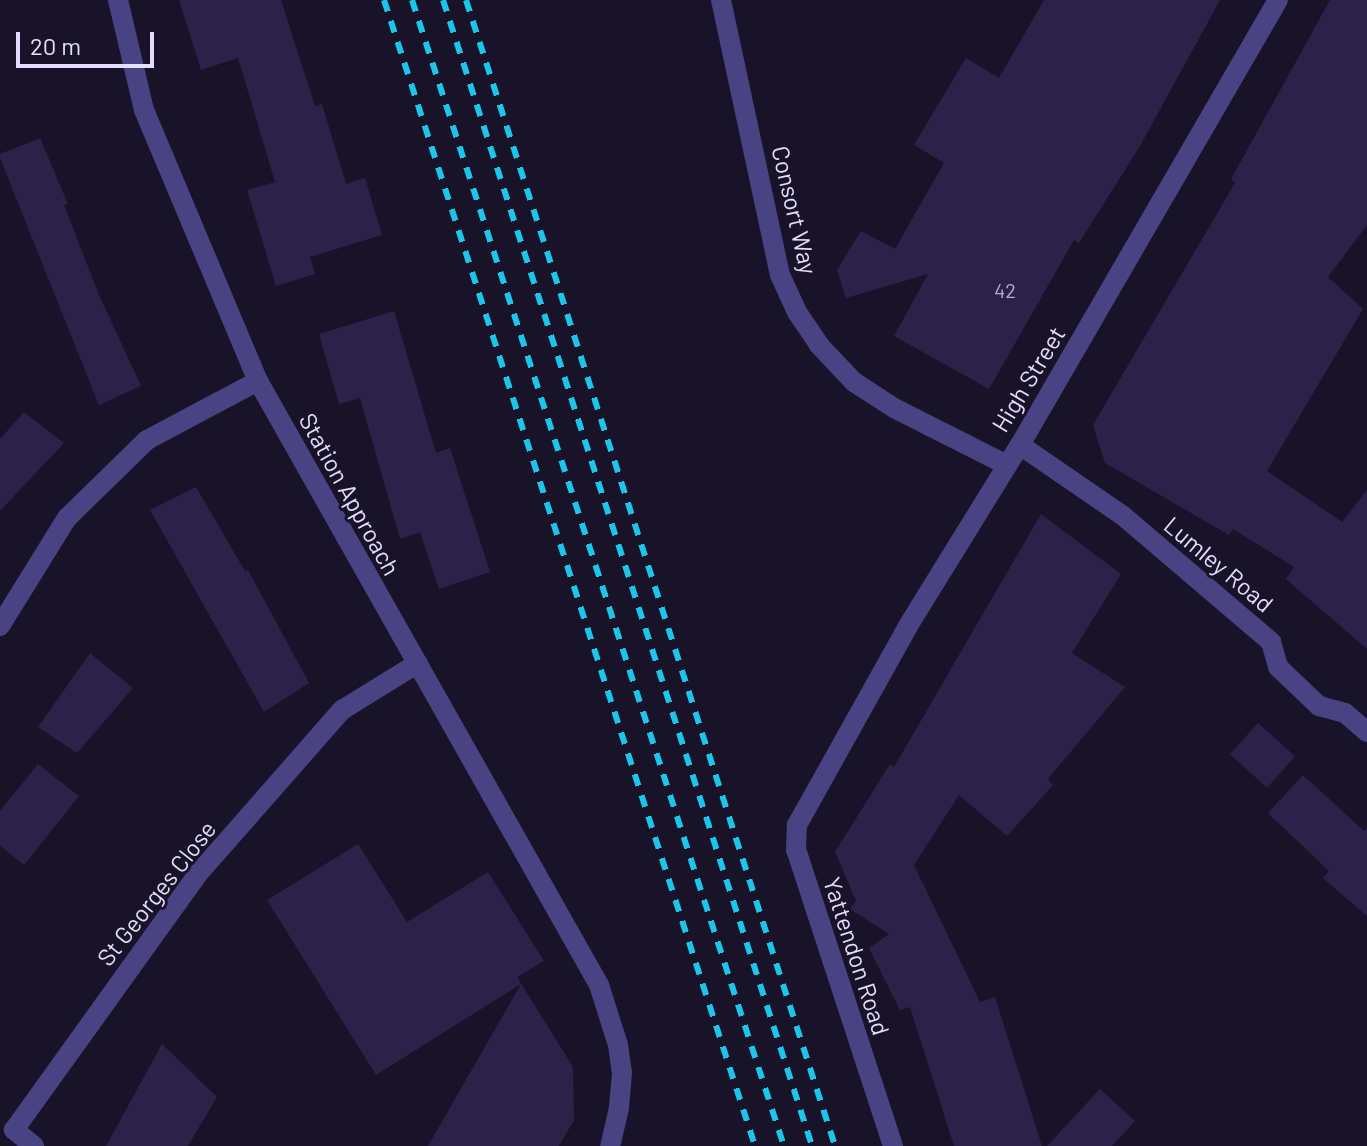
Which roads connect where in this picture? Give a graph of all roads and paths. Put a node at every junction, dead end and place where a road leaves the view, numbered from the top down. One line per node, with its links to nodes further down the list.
1 (118, 0): 4 (street, Station Approach)
2 (721, 0): 6 (street, Consort Way)
3 (1278, 0): 5 (street, High Street)
4 (258, 381): 7 (street); 8 (street, Station Approach)
5 (1020, 445): 6 (street, High Street); 9 (street, Lumley Road)
6 (1007, 465): 10 (street, High Street)
7 (0, 626)
8 (418, 663): 11 (street, St Georges Close); 12 (street, Station Approach)
9 (1367, 732)
10 (819, 783): 13 (street, Yattendon Road)
11 (34, 1146)
12 (610, 1146)
13 (893, 1146)

